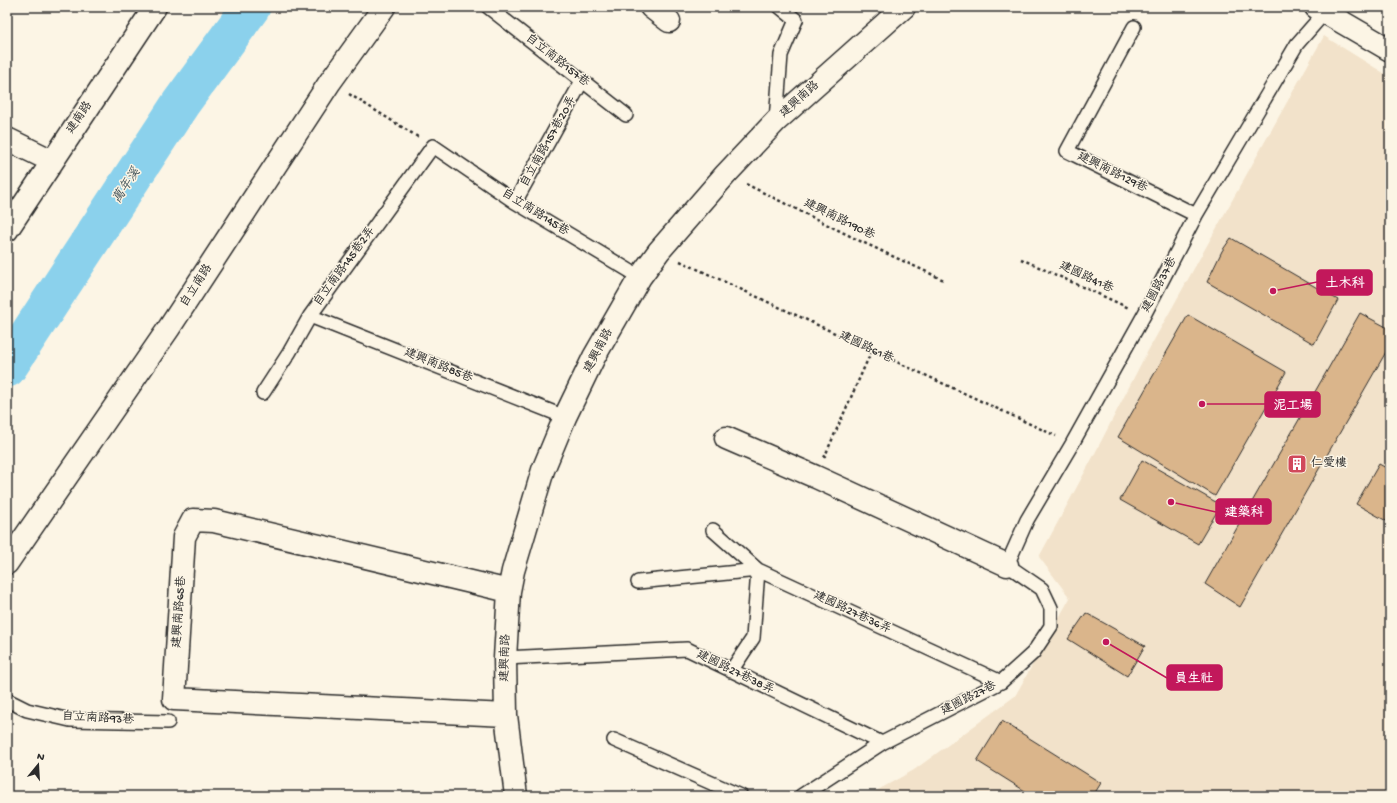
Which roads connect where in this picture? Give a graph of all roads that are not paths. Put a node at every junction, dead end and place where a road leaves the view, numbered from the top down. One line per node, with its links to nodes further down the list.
1 (155, 7): 16 (street, 建南路)
2 (384, 7): 26 (street, 自立南路)
3 (488, 7): 11 (lane, 自立南路157巷)
4 (651, 7): 8 (street)
5 (780, 7): 13 (lane)
6 (904, 7): 13 (street, 建興南路)
7 (1323, 9): 10 (street); 18 (lane, 建國路37巷)
8 (669, 21)
9 (1134, 27): 18 (lane, 建興南路129巷)
10 (1390, 50)
11 (582, 81): 12 (lane, 自立南路157巷); 17 (lane, 自立南路157巷20弄)
12 (626, 115)
13 (776, 121): 20 (street, 建興南路)
14 (7, 139): 16 (street)
15 (433, 146): 17 (lane, 自立南路145巷); 21 (lane, 自立南路145巷2弄)
16 (52, 160): 19 (street, 建南路)
17 (515, 202): 20 (lane, 自立南路145巷)
18 (1196, 215): 27 (lane, 建國路37巷)
19 (7, 230)
20 (640, 277): 23 (street, 建興南路)
21 (310, 316): 22 (lane, 自立南路145巷2弄); 23 (lane, 建興南路85巷)
22 (263, 393)
23 (565, 417): 30 (street, 建興南路)
24 (726, 438): 27 (street)
25 (713, 530): 28 (lane, 建國路27巷36弄)
26 (7, 563)
27 (1007, 565): 33 (lane, 建國路27巷)
28 (758, 570): 29 (lane); 32 (lane); 33 (lane, 建國路27巷36弄)
29 (638, 582)
30 (510, 591): 31 (street, 建興南路); 35 (street, 建興南路65巷)
31 (505, 658): 32 (lane, 建國路27巷38弄); 35 (street, 建興南路)
32 (731, 671): 38 (lane, 建國路27巷38弄)
33 (1002, 682): 38 (lane, 建國路27巷)
34 (7, 700): 36 (lane, 自立南路93巷)
35 (506, 715): 39 (street, 建興南路)
36 (168, 722)
37 (614, 740): 40 (lane)
38 (882, 743): 41 (lane, 建國路27巷)
39 (516, 796)
40 (741, 796)
41 (801, 796)

